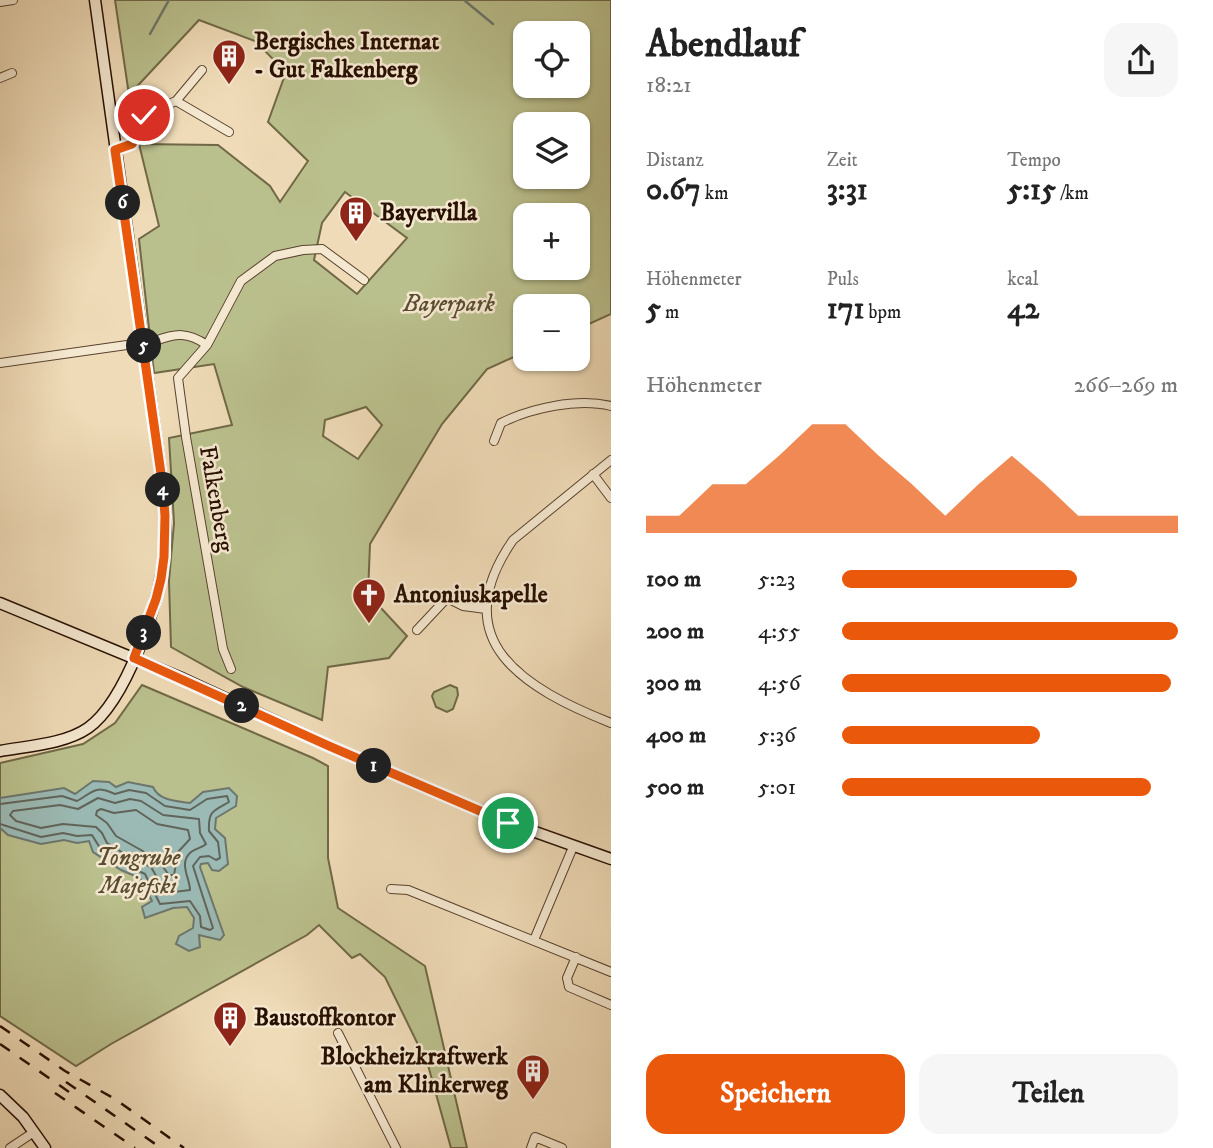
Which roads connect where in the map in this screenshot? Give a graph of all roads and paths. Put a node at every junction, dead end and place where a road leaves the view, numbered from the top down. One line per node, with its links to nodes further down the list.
1 (13, 0): 3 (street)
2 (95, 0): 9 (street)
3 (0, 2)
4 (202, 71): 7 (street)
5 (12, 73): 6 (street)
6 (0, 78)
7 (176, 101): 8 (street); 9 (street)
8 (229, 132)
9 (115, 150): 11 (street)
10 (365, 280): 12 (street, Falkenberg)
11 (143, 342): 12 (street); 13 (street); 22 (street)
12 (207, 345): 23 (street, Falkenberg)
13 (0, 363)
14 (611, 406): 15 (street)
15 (494, 441)
16 (611, 460): 17 (street)
17 (593, 474): 18 (street); 20 (street)
18 (611, 499)
19 (0, 603): 22 (street)
20 (485, 609): 21 (street); 24 (street)
21 (418, 630)
22 (134, 658): 25 (street); 26 (street)
23 (231, 669)
24 (611, 723)
25 (0, 751)
26 (573, 846): 27 (street); 29 (street)
27 (611, 859)
28 (391, 889): 29 (street)
29 (534, 940): 30 (street)
30 (576, 957): 31 (street); 32 (street)
31 (611, 972)
32 (611, 1005)
33 (338, 1033): 38 (street)
34 (0, 1095): 35 (street)
35 (34, 1132): 36 (street); 37 (street)
36 (10, 1148)
37 (45, 1148)
38 (396, 1148)
39 (530, 1148): 40 (street)
40 (562, 1148)

